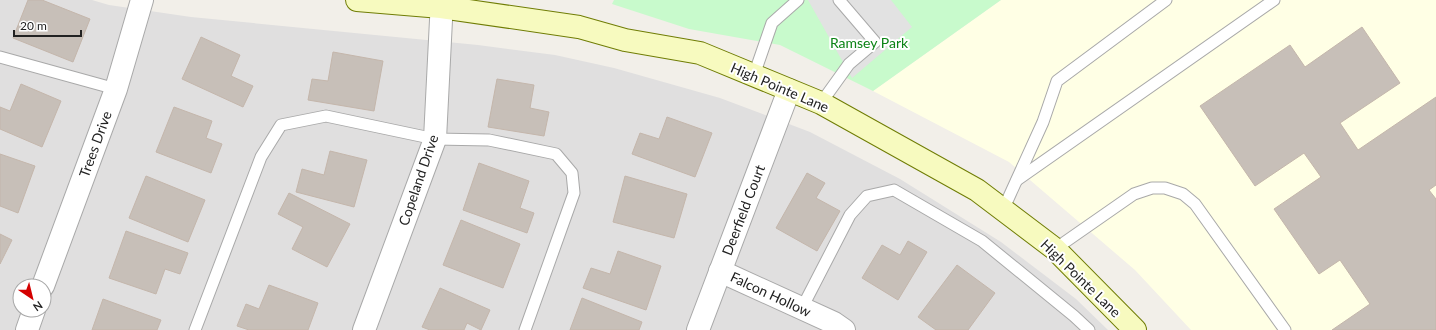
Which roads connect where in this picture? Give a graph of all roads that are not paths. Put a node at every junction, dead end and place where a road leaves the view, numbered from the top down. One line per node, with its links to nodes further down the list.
1 (142, 0): 10 (street, Trees Drive)
2 (357, 0): 7 (street, High Pointe Lane)
3 (798, 0): 9 (lane)
4 (838, 0): 12 (lane)
5 (1166, 0): 14 (lane)
6 (1274, 0): 14 (lane)
7 (441, 4): 9 (street, High Pointe Lane); 13 (street, Copeland Drive)
8 (0, 57): 10 (lane)
9 (754, 75): 11 (street, High Pointe Lane)
10 (116, 89): 18 (street, Trees Drive)
11 (789, 90): 12 (street, High Pointe Lane); 17 (street, Deerfield Court)
12 (821, 103): 15 (street, High Pointe Lane)
13 (435, 139): 22 (lane); 23 (street, Copeland Drive); 24 (lane)
14 (1017, 180): 15 (lane)
15 (1003, 210): 16 (street, High Pointe Lane)
16 (1055, 249): 28 (street, High Pointe Lane); 29 (lane)
17 (720, 271): 19 (street, Falcon Hollow); 25 (street, Deerfield Court)
18 (46, 278)
19 (802, 308): 26 (street, Falcon Hollow); 27 (lane)
20 (31, 318): 21 (street)
21 (27, 330)
22 (195, 330)
23 (364, 330)
24 (525, 330)
25 (698, 330)
26 (844, 330)
27 (1089, 330)
28 (1135, 330)
29 (1286, 330)

